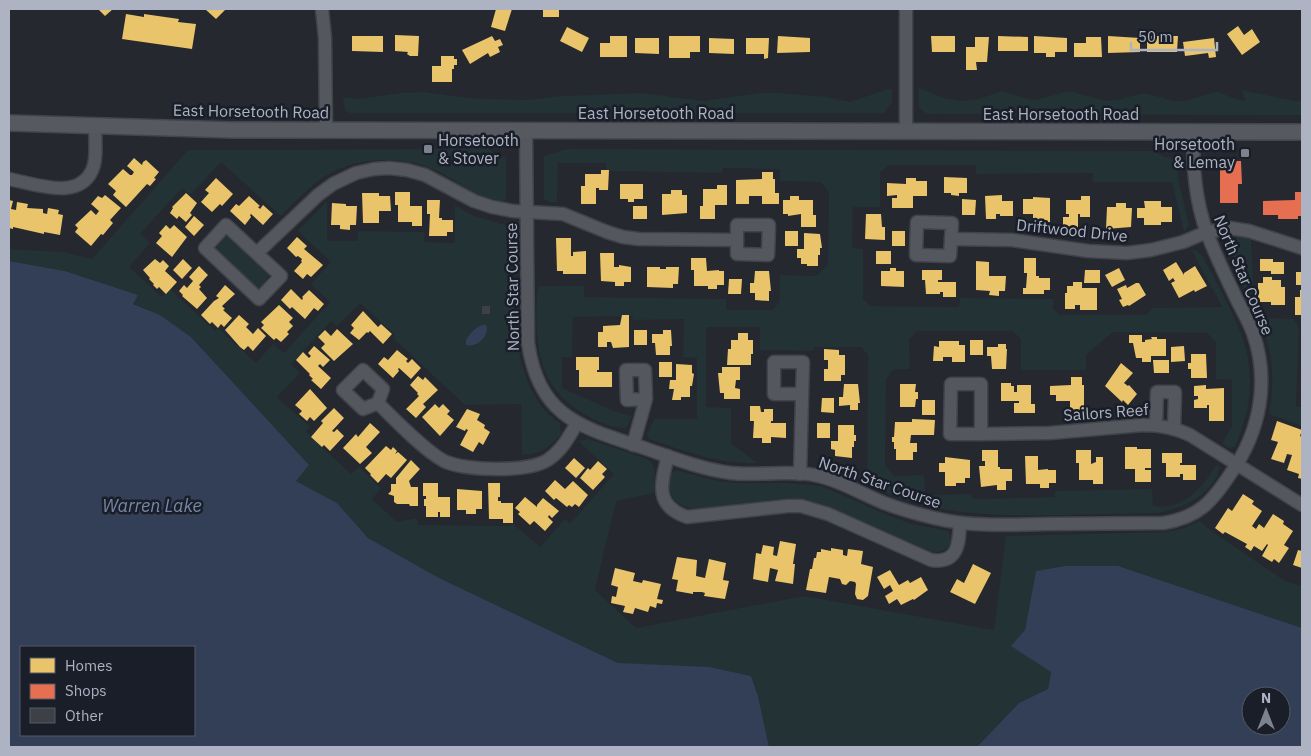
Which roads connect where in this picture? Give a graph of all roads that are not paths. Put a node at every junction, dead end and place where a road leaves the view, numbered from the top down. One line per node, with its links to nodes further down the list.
1 (322, 9): 5 (street)
2 (906, 9): 7 (street)
3 (9, 123): 4 (main road, East Horsetooth Road)
4 (94, 126): 5 (main road, East Horsetooth Road); 10 (street)
5 (326, 130): 6 (main road, East Horsetooth Road)
6 (526, 130): 7 (main road, East Horsetooth Road); 11 (street, North Star Course)
7 (906, 131): 8 (main road, East Horsetooth Road)
8 (1192, 132): 9 (main road, East Horsetooth Road); 12 (street, North Star Course)
9 (1302, 132)
10 (9, 179)
11 (527, 212): 14 (street); 16 (street); 20 (street, North Star Course)
12 (1207, 232): 13 (street, Driftwood Drive); 15 (street, Driftwood Drive); 26 (street, North Star Course)
13 (951, 239)
14 (737, 240)
15 (1302, 248)
16 (257, 253): 16 (street)
17 (802, 394): 27 (street)
18 (646, 399): 24 (street)
19 (378, 403): 20 (street)
20 (577, 423): 24 (street, North Star Course)
21 (1156, 425): 22 (street, Sailors Reef); 22 (street); 23 (street, Sailors Reef)
22 (1174, 428): 26 (street, Sailors Reef)
23 (981, 434): 23 (street, Sailors Reef)
24 (634, 444): 25 (street, North Star Course)
25 (668, 456): 27 (street, North Star Course); 29 (street)
26 (1237, 465): 28 (street, Sailors Reef); 29 (street, North Star Course)
27 (800, 474): 29 (street, North Star Course)
28 (1302, 505)
29 (960, 523)

